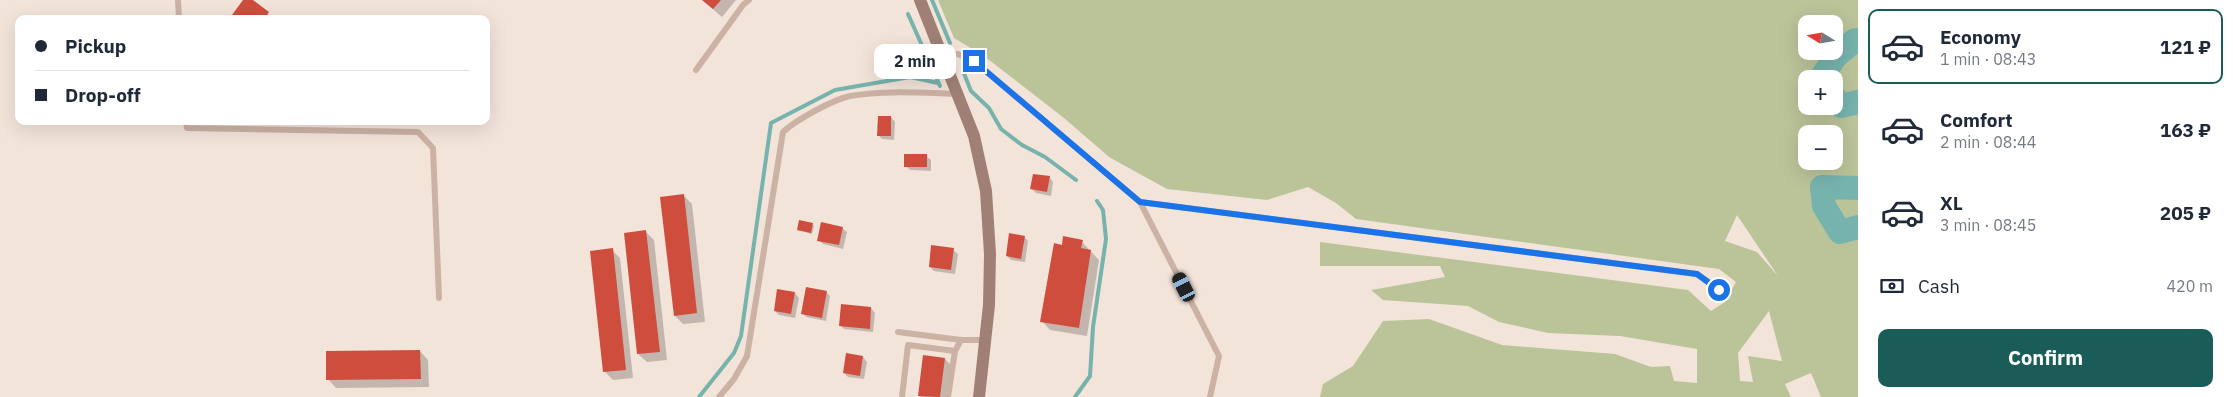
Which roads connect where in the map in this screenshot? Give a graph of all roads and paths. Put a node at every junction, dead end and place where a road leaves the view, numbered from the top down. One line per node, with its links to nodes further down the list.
1 (178, 0): 4 (lane)
2 (749, 0): 6 (lane)
3 (920, 0): 5 (street)
4 (179, 15)
5 (942, 53): 7 (street); 9 (lane)
6 (696, 70)
7 (958, 94): 14 (street); 16 (lane)
8 (187, 125): 11 (lane)
9 (1140, 202): 10 (lane); 20 (lane)
10 (1719, 290)
11 (439, 298)
12 (898, 332): 13 (lane)
13 (961, 340): 14 (lane); 15 (lane)
14 (986, 340): 19 (street)
15 (955, 351): 17 (lane); 18 (lane)
16 (719, 397)
17 (902, 397)
18 (948, 397)
19 (979, 397)
20 (1210, 397)

